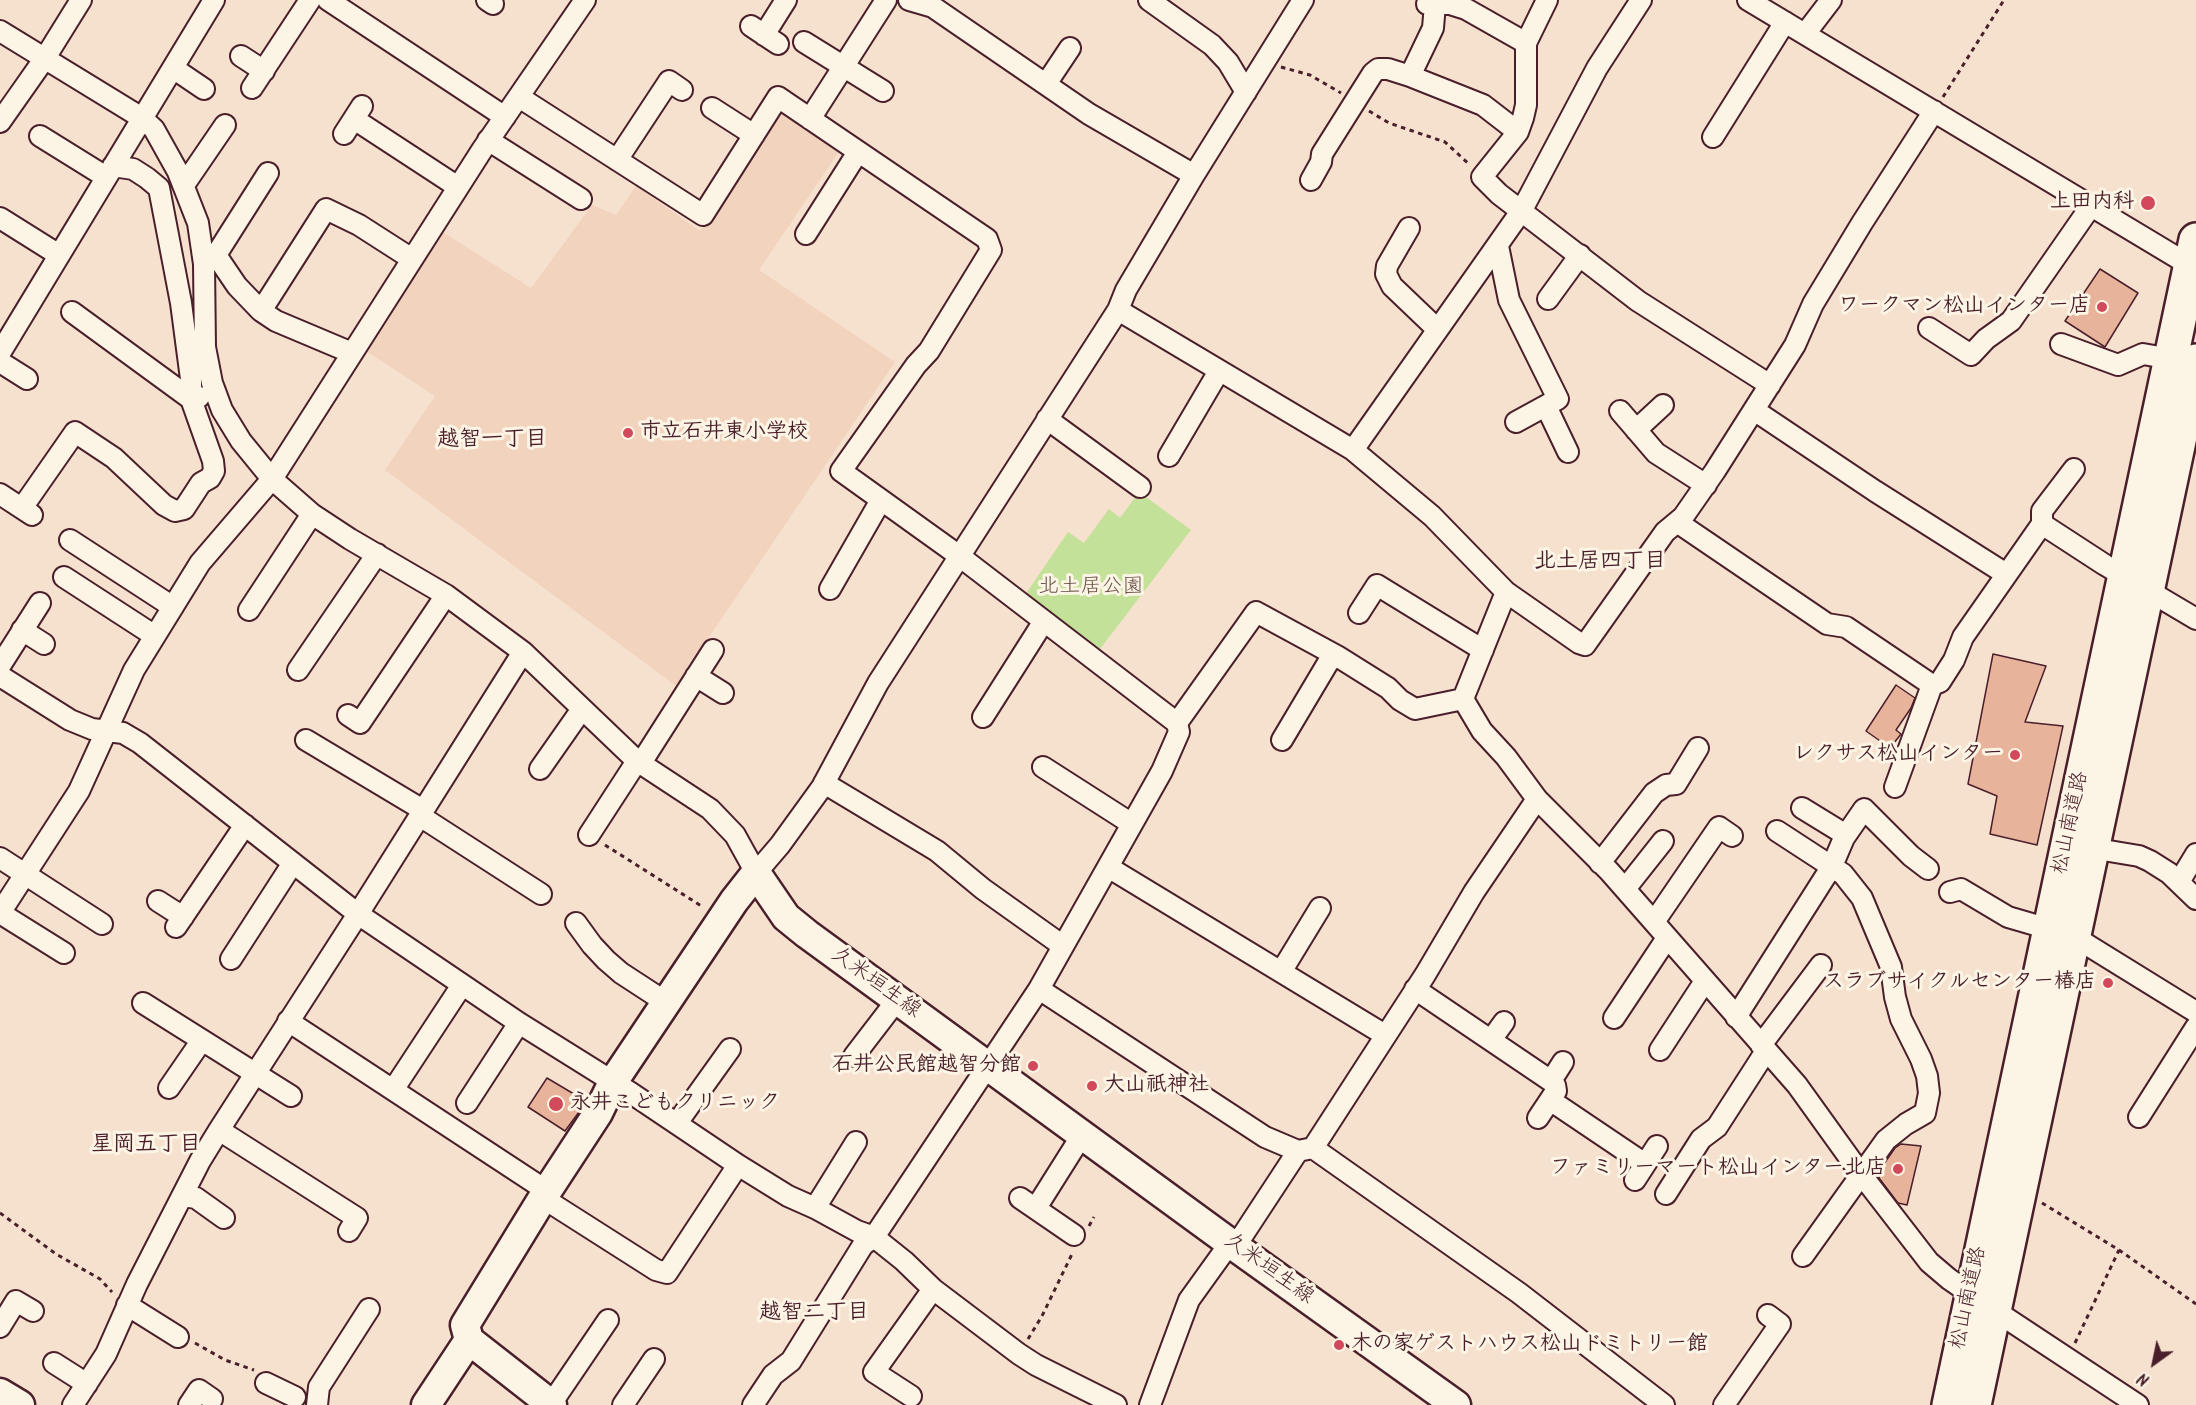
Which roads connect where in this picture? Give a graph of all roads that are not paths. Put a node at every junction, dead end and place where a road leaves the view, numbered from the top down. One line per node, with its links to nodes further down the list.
1 (81, 0): 24 (street)
2 (214, 0): 26 (street)
3 (310, 0): 27 (street)
4 (328, 0): 38 (street)
5 (585, 0): 35 (street)
6 (786, 0): 19 (street)
7 (886, 0): 25 (street)
8 (909, 0): 15 (street)
9 (1149, 0): 34 (street)
10 (1303, 0): 34 (street)
11 (1547, 0): 21 (street)
12 (1641, 0): 59 (street)
13 (1748, 0): 16 (street)
14 (1831, 0): 18 (street)
15 (936, 4): 29 (street)
16 (1779, 12): 18 (street); 47 (street)
17 (0, 31): 24 (street)
18 (1805, 34): 37 (street)
19 (765, 35)
20 (804, 42): 25 (street)
21 (1526, 43): 28 (street); 44 (street)
22 (1070, 48): 29 (street)
23 (241, 56): 27 (street)
24 (45, 58): 39 (street); 42 (street)
25 (844, 66): 33 (street); 41 (street)
26 (172, 68): 31 (street); 39 (street)
27 (264, 71): 30 (street)
28 (1410, 76): 44 (street); 54 (street)
29 (1046, 84): 53 (street)
30 (252, 88)
31 (204, 89)
32 (682, 90): 50 (street)
33 (883, 90)
34 (1246, 92): 53 (street)
35 (519, 97): 38 (street); 50 (street)
36 (712, 108): 45 (street)
37 (1934, 111): 58 (street); 82 (street)
38 (505, 117): 48 (street)
39 (142, 118): 51 (street); 55 (street)
40 (353, 119): 56 (street)
41 (810, 119): 45 (street); 49 (street)
42 (0, 123)
43 (225, 125): 55 (street)
44 (1518, 132): 59 (street)
45 (754, 135): 50 (street)
46 (40, 136): 51 (street)
47 (1713, 137)
48 (489, 140): 56 (street); 57 (street)
49 (858, 152): 62 (street); 100 (street)
50 (617, 160)
51 (109, 171): 64 (street); 84 (street)
52 (268, 173): 65 (street)
53 (1194, 175): 70 (street)
54 (1311, 180)
55 (184, 185): 65 (street)
56 (458, 187): 68 (street)
57 (581, 199)
58 (2091, 206): 67 (street); 74 (street)
59 (1522, 210): 63 (street); 66 (street)
60 (0, 219): 64 (street)
61 (1409, 228): 73 (street)
62 (806, 234)
63 (1498, 246): 73 (street); 86 (street)
64 (58, 255): 76 (street)
65 (209, 255): 71 (street); 83 (street)
66 (1580, 255): 69 (street); 82 (street)
67 (2194, 258): 78 (highway, 松山南道路)
68 (412, 260): 71 (street); 77 (street)
69 (1548, 299)
70 (1118, 310): 80 (street); 89 (street)
71 (261, 311): 77 (street)
72 (72, 312): 84 (street)
73 (1437, 328): 92 (street)
74 (1929, 328)
75 (2061, 344): 78 (street)
76 (0, 353)
77 (352, 353): 96 (street)
78 (2183, 360): 109 (highway, 松山南道路)
79 (0, 362): 81 (street)
80 (1219, 371): 92 (street); 94 (street)
81 (27, 379)
82 (1770, 385): 87 (street)
83 (216, 393): 84 (street); 96 (street)
84 (191, 399): 99 (street)
85 (1663, 405): 91 (street)
86 (1546, 406): 90 (street); 93 (street)
87 (1754, 410): 97 (street); 107 (street)
88 (1620, 411): 91 (street)
89 (1047, 419): 98 (street); 106 (street)
90 (1516, 423)
91 (1636, 430): 97 (street)
92 (1353, 450): 111 (street)
93 (1568, 452)
94 (1168, 456)
95 (2074, 469): 103 (street)
96 (272, 479): 101 (street); 114 (street)
97 (1706, 485): 102 (street)
98 (1140, 487)
99 (0, 494)
100 (881, 500): 106 (street); 110 (street)
101 (312, 514): 105 (street); 115 (street)
102 (1677, 522): 111 (street); 130 (street)
103 (2042, 524): 107 (street); 109 (street)
104 (70, 540): 114 (street)
105 (377, 554): 112 (street); 127 (street)
106 (958, 555): 118 (street); 144 (street)
107 (2006, 574): 130 (street)
108 (64, 577): 120 (street)
109 (2136, 583): 117 (street); 156 (highway, 松山南道路); 178 (highway, 松山南道路)
110 (830, 589)
111 (1506, 592): 123 (street)
112 (446, 595): 124 (street); 134 (street)
113 (40, 603): 119 (street)
114 (173, 607): 120 (street)
115 (249, 610)
116 (1359, 613): 123 (street)
117 (2196, 619)
118 (1044, 621): 135 (street); 136 (street)
119 (22, 630): 121 (street); 126 (street)
120 (155, 636): 137 (street)
121 (44, 644)
122 (713, 650): 129 (street)
123 (1483, 650): 132 (street)
124 (523, 652): 133 (street); 148 (street)
125 (1337, 656): 132 (street); 136 (street); 139 (street)
126 (0, 666)
127 (298, 670)
128 (0, 676): 137 (street)
129 (696, 676): 131 (street); 141 (street)
130 (1932, 685): 145 (street)
131 (723, 693)
132 (1463, 699): 146 (street)
133 (582, 709): 141 (street); 143 (street)
134 (348, 715)
135 (982, 717)
136 (1178, 723): 149 (street)
137 (105, 730): 150 (street); 165 (street)
138 (306, 740): 148 (street)
139 (1282, 740)
140 (1698, 748): 159 (street)
141 (639, 762): 152 (street); 164 (street)
142 (1043, 767): 149 (street)
143 (540, 769)
144 (824, 783): 164 (street); 180 (street)
145 (1895, 787)
146 (1537, 799): 159 (street); 188 (street)
147 (1802, 808): 153 (street)
148 (422, 813): 169 (street); 174 (street)
149 (1132, 824): 161 (street)
150 (244, 825): 160 (street); 171 (street)
151 (1777, 831): 162 (street)
152 (589, 835)
153 (1846, 835): 162 (street); 163 (street)
154 (1732, 836): 175 (street)
155 (1663, 841): 167 (street)
156 (2091, 848): 166 (street); 178 (highway, 松山南道路)
157 (2196, 854): 166 (street)
158 (0, 858): 165 (street)
159 (1600, 862): 167 (street)
160 (293, 863): 174 (street); 182 (street)
161 (1108, 867): 180 (street); 184 (street)
162 (1832, 867): 193 (street); 224 (street)
163 (1928, 869)
164 (756, 873): 189 (main road, 久米垣生線); 191 (main road)
165 (25, 875): 173 (street); 177 (street)
166 (2179, 882): 170 (street)
167 (1625, 889): 175 (street)
168 (1950, 892): 178 (street)
169 (529, 893)
170 (2196, 899)
171 (158, 901)
172 (1320, 908): 184 (street)
173 (0, 913): 181 (street)
174 (358, 914): 186 (street); 195 (street)
175 (1654, 922): 179 (street)
176 (576, 923): 191 (street)
177 (102, 924)
178 (2061, 932): 192 (street); 236 (highway, 松山南道路)
179 (1667, 938): 185 (street); 194 (street)
180 (1063, 946): 187 (street)
181 (64, 953)
182 (231, 959)
183 (1821, 965): 202 (street)
184 (1281, 972): 199 (street)
185 (1705, 981): 193 (street); 204 (street)
186 (462, 984): 197 (street); 211 (street)
187 (1039, 989): 207 (street); 222 (street)
188 (1416, 989): 199 (street); 201 (street)
189 (897, 999): 205 (street); 207 (main road, 久米垣生線)
190 (143, 1003): 200 (street)
191 (666, 1003): 209 (main road)
192 (2196, 1012)
193 (1736, 1017): 202 (street)
194 (1614, 1018)
195 (288, 1021): 208 (street); 211 (street)
196 (1504, 1022): 201 (street)
197 (519, 1023): 209 (street); 214 (street)
198 (2196, 1027): 215 (street)
199 (1385, 1035): 222 (street)
200 (202, 1040): 208 (street); 210 (street)
201 (1491, 1040): 212 (street)
202 (1764, 1048): 224 (street); 225 (street)
203 (730, 1049): 217 (street)
204 (1660, 1050)
205 (854, 1056)
206 (1563, 1062): 212 (street)
207 (989, 1066): 219 (main road, 久米垣生線); 232 (street)
208 (254, 1073): 213 (street); 218 (street)
209 (613, 1082): 217 (street); 226 (main road)
210 (169, 1088)
211 (393, 1090): 226 (street)
212 (1550, 1090): 216 (street); 221 (street)
213 (291, 1096)
214 (466, 1103)
215 (2139, 1117)
216 (1538, 1118)
217 (677, 1124): 223 (street)
218 (219, 1130): 227 (street); 230 (street)
219 (1082, 1135): 231 (street); 233 (main road, 久米垣生線)
220 (856, 1142): 228 (street)
221 (1657, 1146)
222 (1306, 1150): 233 (street); 262 (street)
223 (738, 1165): 226 (street); 228 (street)
224 (1860, 1174): 234 (street); 236 (street)
225 (1666, 1194)
226 (545, 1195): 244 (main road)
227 (183, 1196): 229 (street); 237 (street)
228 (815, 1208): 232 (street)
229 (224, 1218)
230 (348, 1231)
231 (1080, 1235)
232 (874, 1237): 235 (street); 258 (street)
233 (1232, 1245): 260 (street); 261 (main road, 久米垣生線)
234 (1803, 1256)
235 (933, 1289): 249 (street); 259 (street)
236 (1982, 1302): 264 (highway, 松山南道路); 265 (highway, 松山南道路); 266 (street)
237 (127, 1305): 243 (street); 247 (street)
238 (33, 1311): 242 (street)
239 (371, 1316): 254 (street)
240 (1768, 1316): 263 (street)
241 (608, 1320): 256 (street)
242 (0, 1327)
243 (178, 1337)
244 (469, 1340): 255 (main road); 256 (main road)
245 (654, 1359): 257 (street)
246 (54, 1364): 247 (street)
247 (87, 1384): 252 (street)
248 (0, 1393): 251 (main road)
249 (911, 1396)
250 (212, 1399): 253 (street)
251 (20, 1405)
252 (73, 1405)
253 (189, 1405)
254 (317, 1405)
255 (426, 1405)
256 (552, 1405)
257 (623, 1405)
258 (753, 1405)
259 (1116, 1405)
260 (1150, 1405)
261 (1456, 1405)
262 (1664, 1405)
263 (1724, 1405)
264 (1948, 1405)
265 (1974, 1405)
266 (2138, 1405)

